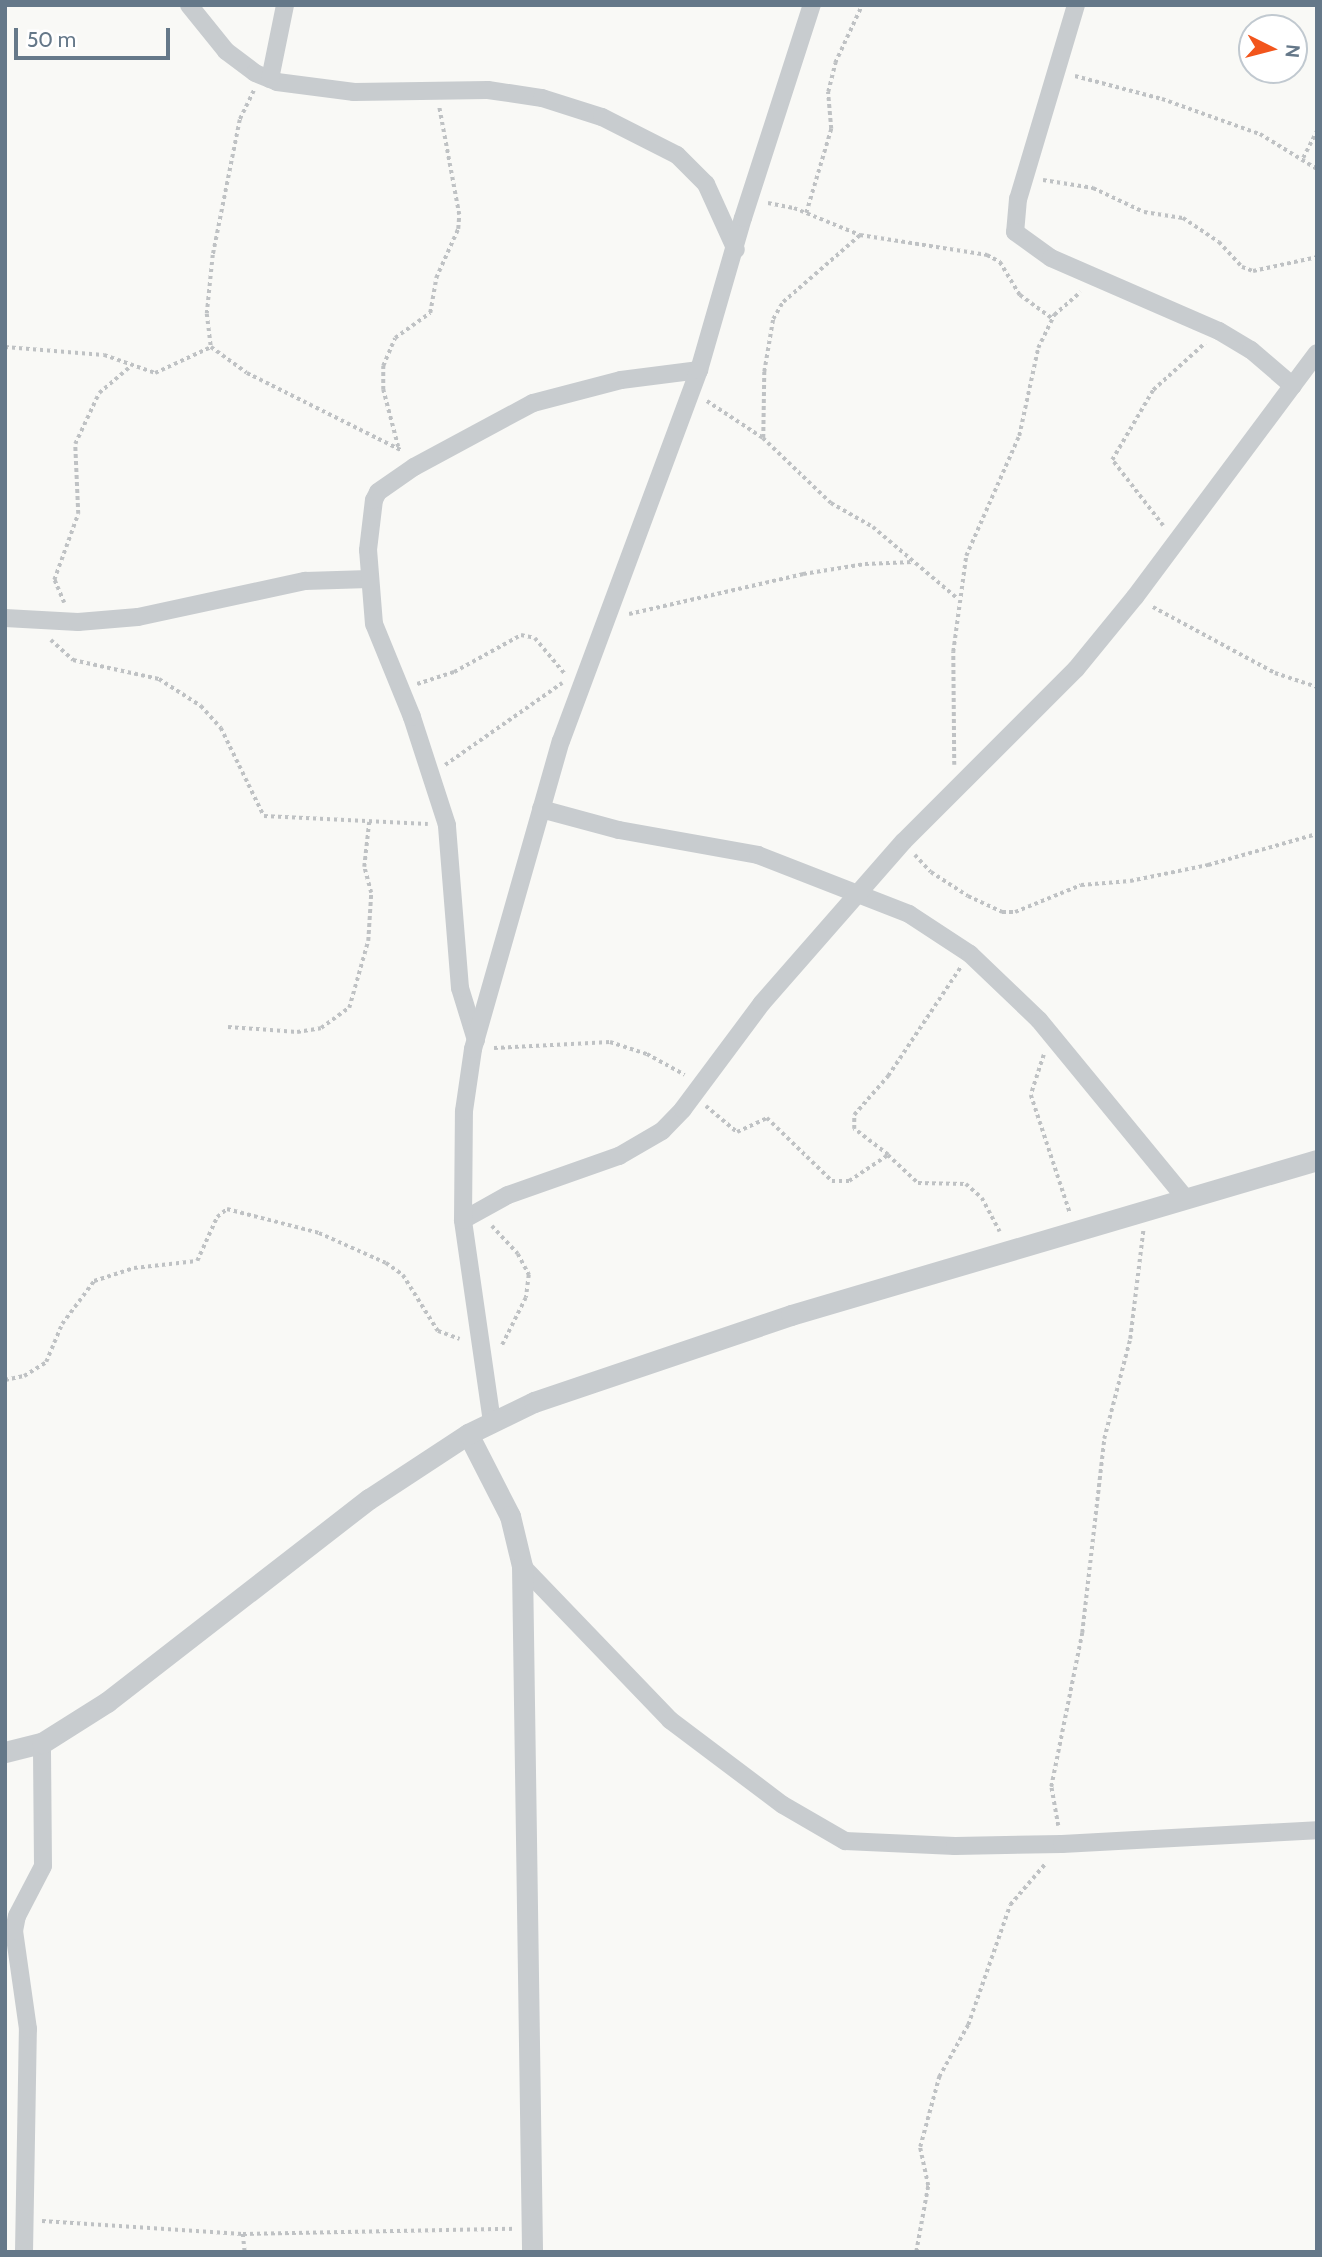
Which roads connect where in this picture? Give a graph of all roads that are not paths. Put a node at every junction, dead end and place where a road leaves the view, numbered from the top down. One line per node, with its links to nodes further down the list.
1 (189, 5): 5 (street)
2 (285, 5): 5 (street)
3 (812, 5): 6 (street)
4 (1076, 5): 9 (street)
5 (268, 78): 6 (street)
6 (736, 250): 8 (street)
7 (1317, 353): 9 (street)
8 (699, 370): 10 (street); 12 (street)
9 (1293, 386): 13 (street)
10 (369, 579): 11 (street); 14 (street)
11 (5, 618)
12 (541, 809): 13 (street); 14 (street)
13 (862, 892): 16 (street); 17 (street)
14 (475, 1045): 17 (street)
15 (1317, 1160): 16 (street)
16 (1186, 1199): 18 (street)
17 (469, 1216): 18 (street)
18 (492, 1422): 19 (street)
19 (468, 1434): 20 (street); 21 (street)
20 (522, 1566): 23 (street); 25 (street)
21 (43, 1742): 22 (street); 24 (street)
22 (5, 1752)
23 (1317, 1830)
24 (24, 2252)
25 (532, 2252)

